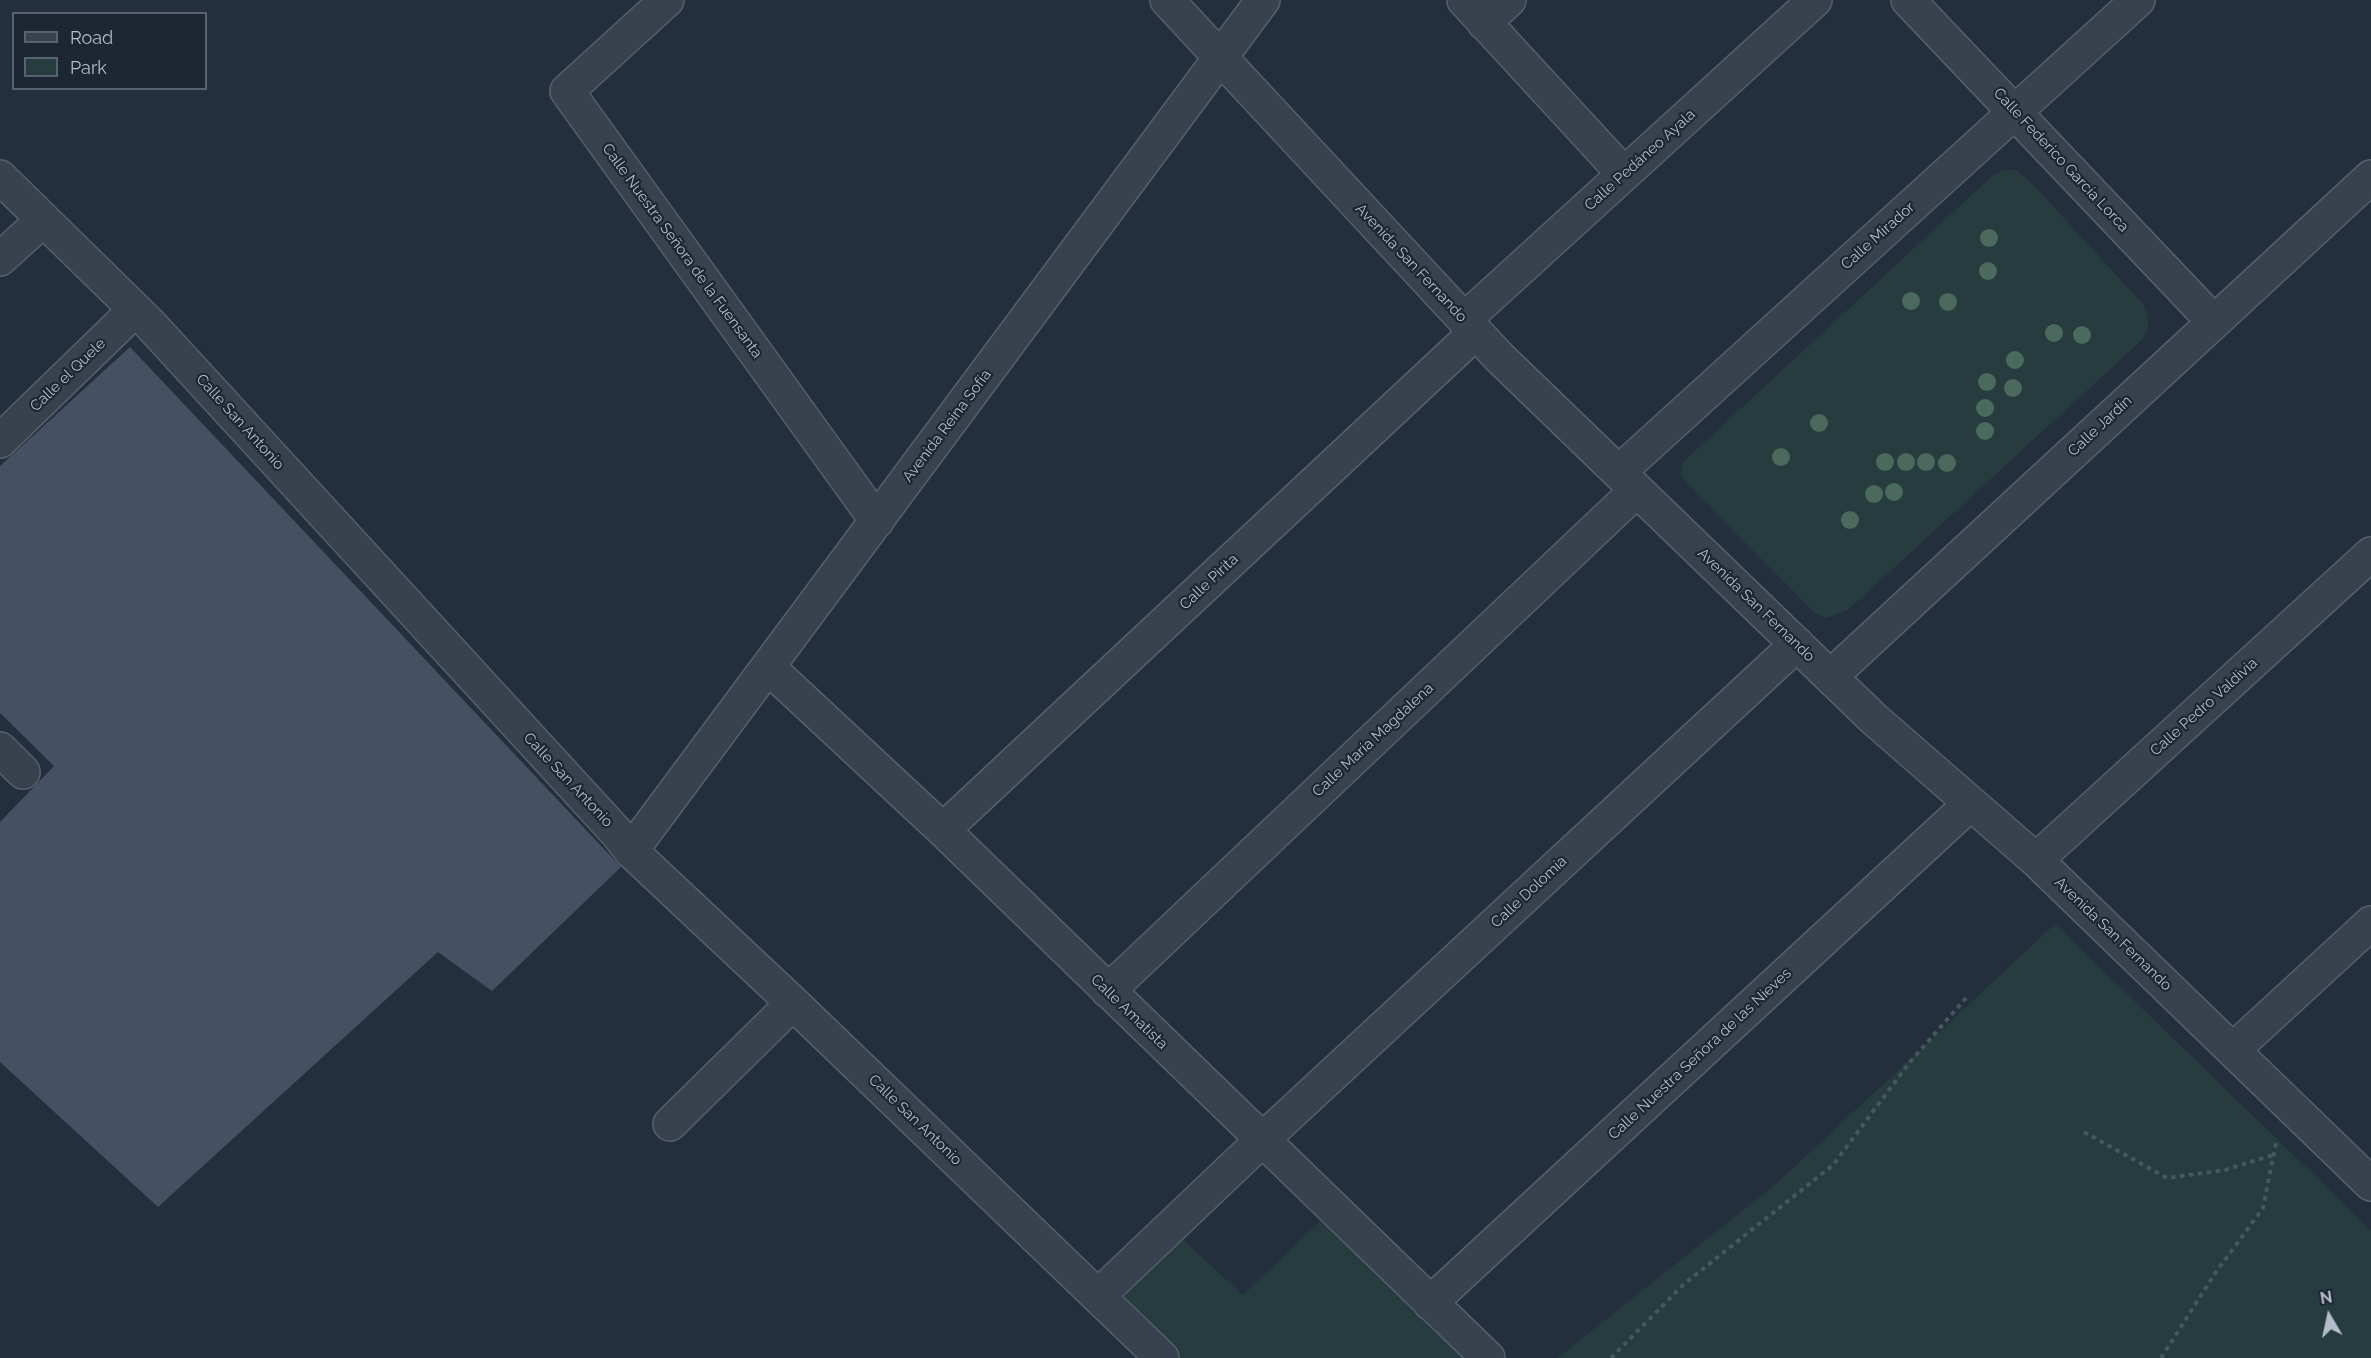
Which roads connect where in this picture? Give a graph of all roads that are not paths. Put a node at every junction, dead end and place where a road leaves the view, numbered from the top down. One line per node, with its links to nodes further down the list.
1 (667, 0): 21 (street, Calle Nuestra Señora de la Fuensanta)
2 (1167, 0): 9 (street, Avenida San Fernando)
3 (1263, 0): 9 (street, Avenida Reina Sofía)
4 (1509, 0): 8 (street)
5 (1815, 0): 11 (street, Calle Pedáneo Ayala)
6 (1908, 0): 10 (street, Calle Federico García Lorca)
7 (2138, 0): 10 (street, Calle Mirador)
8 (1474, 11): 11 (street)
9 (1221, 57): 18 (street, Avenida San Fernando); 21 (street, Avenida Reina Sofía)
10 (2015, 111): 17 (street, Calle Federico García Lorca); 20 (street, Calle Mirador)
11 (1624, 174): 18 (street, Calle Pedáneo Ayala)
12 (0, 177): 14 (street, Calle San Antonio)
13 (2371, 177): 17 (street, Calle Jardín)
14 (43, 219): 15 (street); 16 (street, Calle San Antonio)
15 (0, 259)
16 (135, 310): 19 (street, Calle el Quele); 30 (street, Calle San Antonio)
17 (2213, 321): 25 (street, Calle Jardín)
18 (1470, 326): 20 (street, Avenida San Fernando); 29 (street, Calle Pirita)
19 (0, 441)
20 (1628, 481): 23 (street, Avenida San Fernando); 33 (street, Calle María Magdalena)
21 (877, 520): 24 (street, Avenida Reina Sofía)
22 (2371, 554): 31 (street, Calle Pedro Valdivia)
23 (1797, 644): 25 (street, Avenida San Fernando); 37 (street, Calle Dolomía)
24 (768, 667): 29 (street, Calle Amatista); 30 (street, Avenida Reina Sofía)
25 (1831, 676): 28 (street, Avenida San Fernando)
26 (0, 749): 27 (street)
27 (23, 772)
28 (1970, 804): 31 (street, Avenida San Fernando); 40 (street, Calle Nuestra Señora de las Nieves)
29 (943, 830): 33 (street, Calle Amatista)
30 (631, 851): 34 (street, Calle San Antonio)
31 (2036, 860): 35 (street, Avenida San Fernando)
32 (2371, 923): 35 (street)
33 (1108, 991): 37 (street, Calle Amatista)
34 (793, 1003): 36 (street); 39 (street, Calle San Antonio)
35 (2233, 1050): 38 (street, Avenida San Fernando)
36 (669, 1124)
37 (1262, 1140): 39 (street, Calle Dolomía); 40 (street, Calle Amatista)
38 (2371, 1184)
39 (1098, 1296): 41 (street, Calle San Antonio)
40 (1430, 1303): 42 (street, Calle Amatista)
41 (1162, 1358)
42 (1488, 1358)

